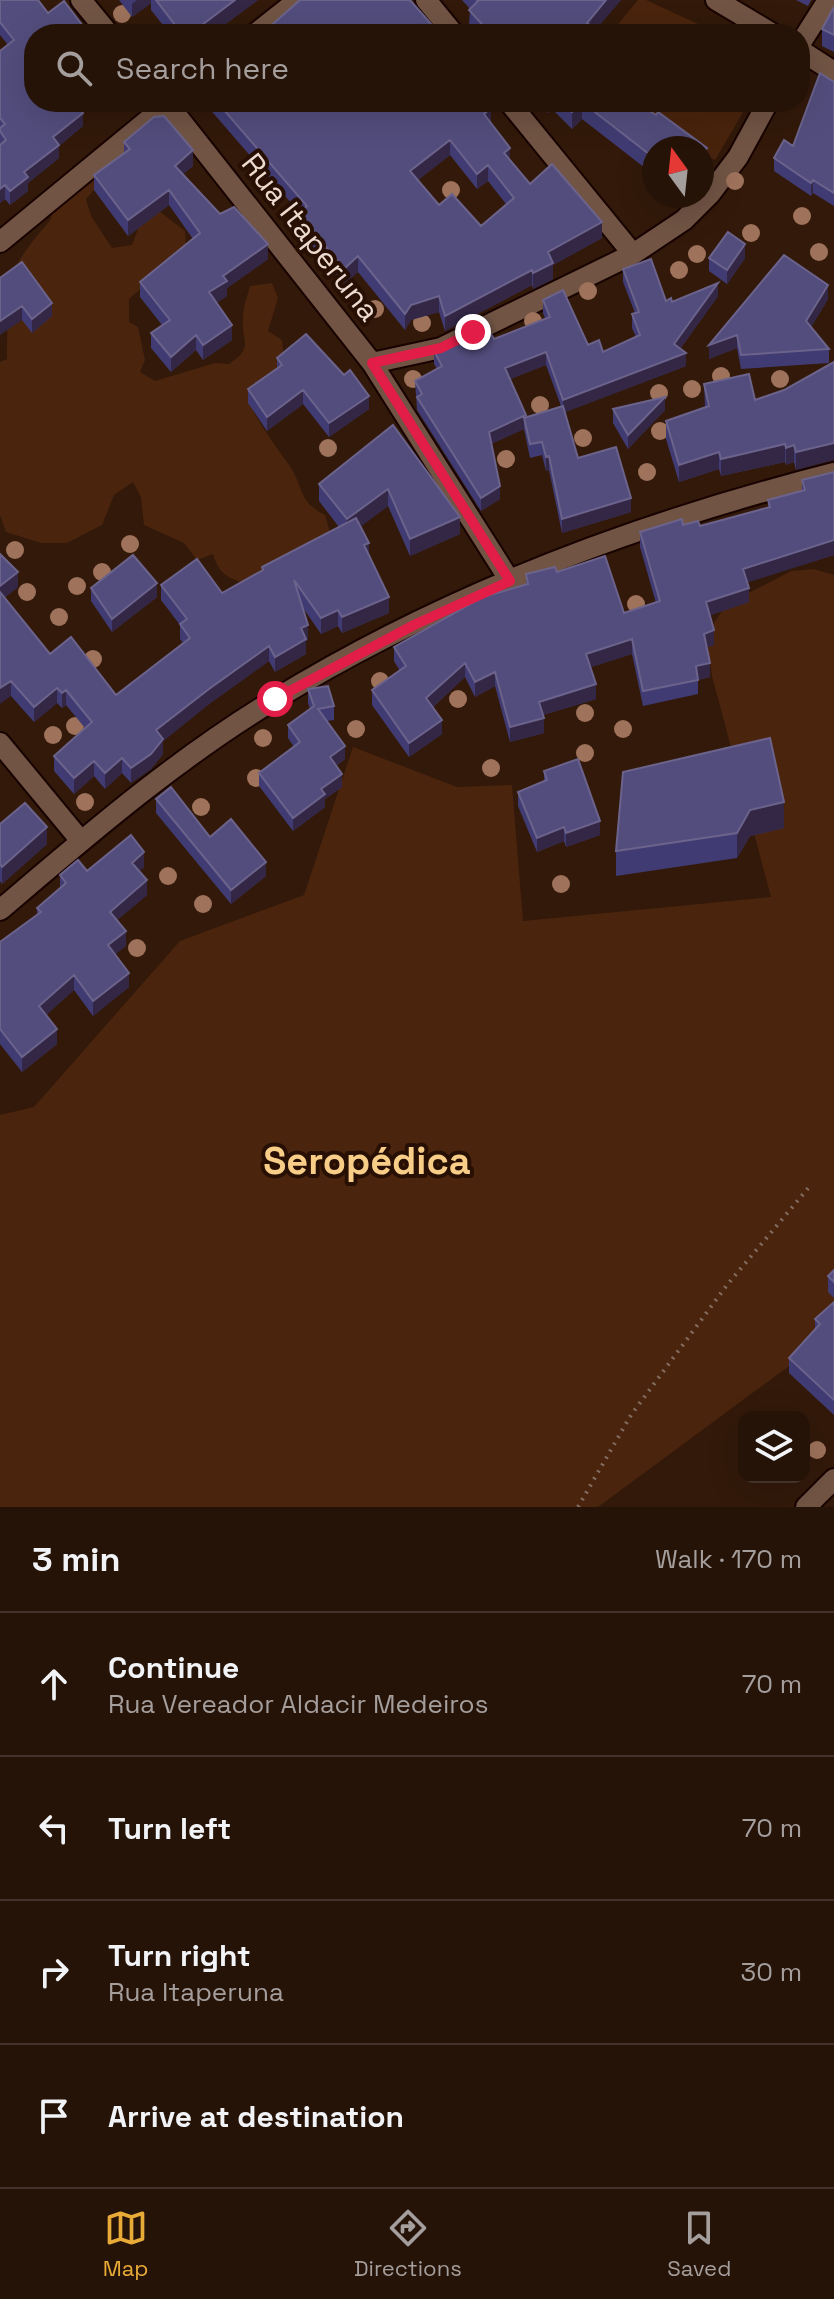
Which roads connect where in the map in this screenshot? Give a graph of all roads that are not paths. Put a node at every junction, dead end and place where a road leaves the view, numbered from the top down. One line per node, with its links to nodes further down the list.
1 (81, 0): 6 (street)
2 (298, 0): 7 (street)
3 (426, 0): 8 (street)
4 (716, 0): 9 (street)
5 (828, 0): 10 (street)
6 (101, 24)
7 (268, 24)
8 (446, 24)
9 (756, 24)
10 (810, 28)
11 (810, 56): 12 (street)
12 (834, 72)
13 (157, 112): 17 (street)
14 (175, 112): 19 (street, Rua Itaperuna)
15 (517, 112): 18 (street)
16 (763, 112): 18 (street, Rua Itaperuna)
17 (0, 242)
18 (633, 254): 19 (street, Rua Itaperuna)
19 (372, 363): 21 (street)
20 (834, 473): 21 (street)
21 (510, 581): 23 (street)
22 (0, 743): 23 (street)
23 (81, 841): 24 (street)
24 (0, 910)
25 (834, 1479): 26 (street)
26 (806, 1507)

